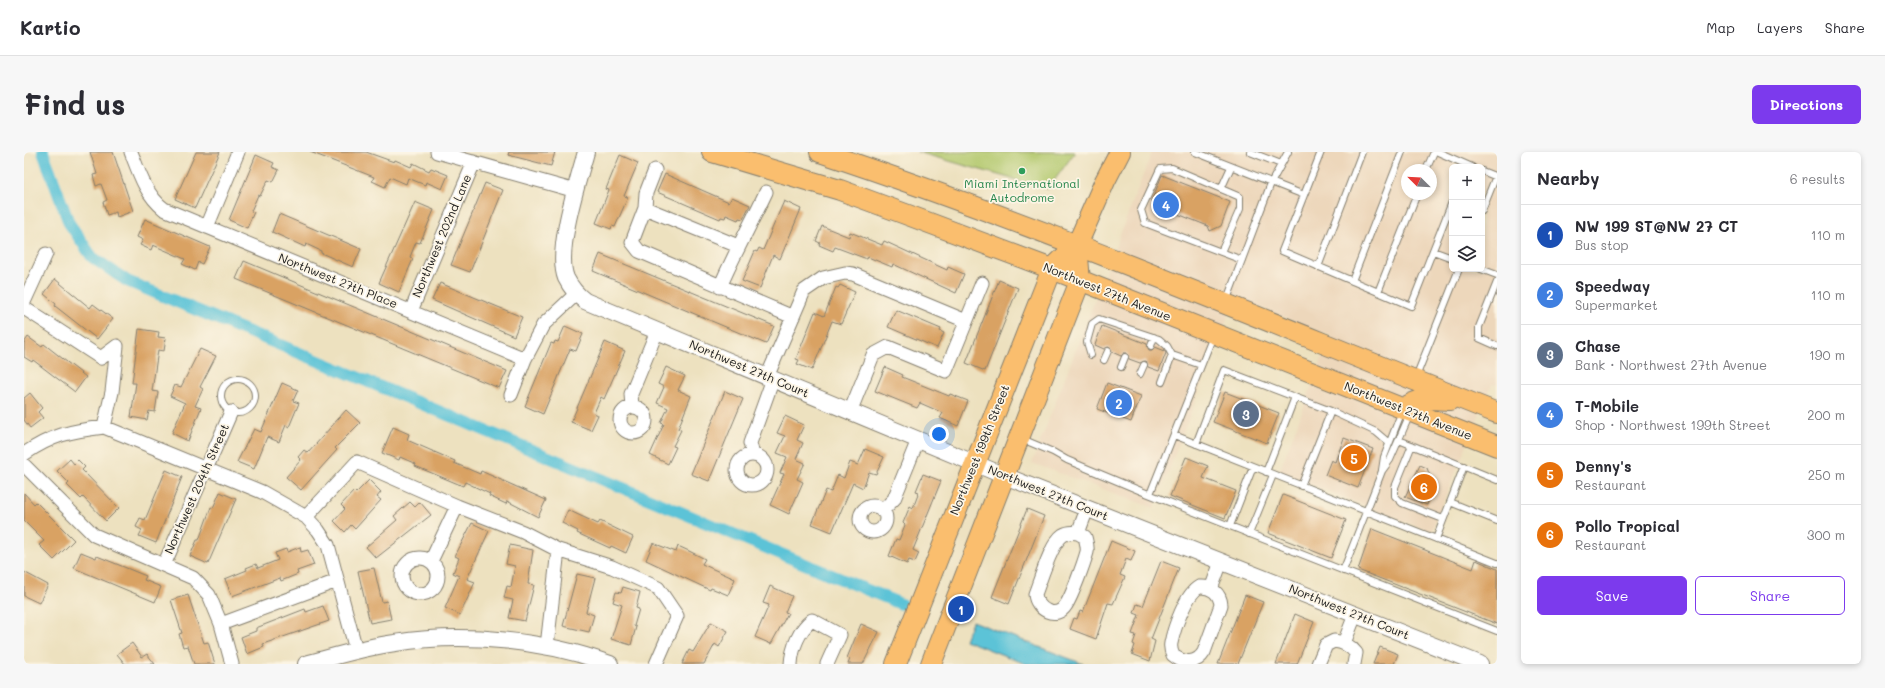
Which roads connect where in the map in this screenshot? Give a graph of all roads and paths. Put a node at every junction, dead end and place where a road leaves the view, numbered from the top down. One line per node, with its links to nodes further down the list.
1 (131, 152): 34 (street, Northwest 27th Place)
2 (238, 152): 34 (street)
3 (437, 152): 17 (street)
4 (586, 152): 27 (street)
5 (712, 152): 16 (main road, Northwest 27th Avenue)
6 (820, 152): 35 (main road)
7 (1120, 152): 35 (main road, Northwest 199th Street)
8 (1194, 152): 21 (lane)
9 (1250, 152): 18 (lane)
10 (1288, 152): 18 (lane)
11 (1321, 152): 29 (lane)
12 (1362, 152): 42 (lane)
13 (1402, 152): 48 (lane)
14 (1434, 152): 19 (lane)
15 (1438, 152): 20 (lane)
16 (756, 158): 43 (main road, Northwest 27th Avenue)
17 (474, 162): 27 (street); 57 (street, Northwest 202nd Lane)
18 (1281, 164): 25 (lane)
19 (1429, 164)
20 (1464, 164)
21 (1231, 167): 25 (lane); 26 (lane)
22 (656, 170): 32 (street)
23 (1485, 172): 24 (lane)
24 (1496, 177): 31 (lane)
25 (1271, 182): 29 (lane); 41 (lane)
26 (1221, 189): 38 (lane); 38 (lane)
27 (576, 191): 53 (street)
28 (766, 192): 36 (street)
29 (1304, 195): 42 (lane)
30 (1415, 200): 52 (lane)
31 (1485, 204)
32 (645, 208): 36 (street); 51 (street)
33 (1449, 210): 37 (lane)
34 (207, 227): 57 (street, Northwest 27th Place)
35 (1077, 245): 43 (main road, Northwest 199th Street); 47 (main road, Northwest 199th Street); 55 (main road)
36 (738, 246): 51 (street)
37 (1433, 251): 40 (lane); 52 (lane)
38 (1221, 252): 41 (lane)
39 (46, 254): 54 (street)
40 (1449, 257)
41 (1242, 260): 55 (lane)
42 (1318, 267): 48 (lane)
43 (1052, 270): 47 (main road, Northwest 27th Avenue); 100 (main road, Northwest 199th Street)
44 (1485, 270): 46 (lane)
45 (1458, 272): 78 (lane)
46 (1497, 275)
47 (1080, 281): 62 (main road, Northwest 27th Avenue); 91 (main road, Northwest 199th Street)
48 (1352, 281): 52 (lane)
49 (1497, 282): 66 (lane)
50 (982, 283): 59 (street)
51 (720, 287): 58 (street)
52 (1378, 292)
53 (576, 294): 60 (street, Northwest 27th Court); 71 (street)
54 (24, 302)
55 (1225, 304): 78 (main road)
56 (24, 308): 89 (street)
57 (411, 311): 71 (street, Northwest 27th Place)
58 (793, 317): 59 (street); 77 (street)
59 (966, 321): 87 (street)
60 (657, 331): 77 (street, Northwest 27th Court); 83 (street)
61 (1136, 332): 63 (lane); 64 (lane); 68 (lane)
62 (1214, 334): 74 (lane); 85 (main road, Northwest 27th Avenue)
63 (1154, 337): 65 (lane); 69 (lane)
64 (1133, 339)
65 (1151, 346)
66 (1497, 346)
67 (1108, 351): 72 (lane)
68 (1091, 355)
69 (1172, 355): 74 (lane); 79 (lane)
70 (1125, 357): 75 (lane)
71 (525, 359): 80 (street)
72 (1104, 360)
73 (1144, 365): 76 (lane)
74 (1201, 365): 90 (lane)
75 (1121, 367)
76 (1140, 374)
77 (770, 378): 87 (street, Northwest 27th Court); 99 (street)
78 (1415, 380): 82 (main road)
79 (1162, 382)
80 (511, 395)
81 (1295, 397): 84 (lane); 95 (lane); 106 (lane)
82 (1468, 401): 85 (main road); 88 (main road)
83 (632, 407)
84 (1331, 411): 94 (lane); 110 (lane)
85 (1407, 411): 93 (lane); 94 (lane); 97 (main road, Northwest 27th Avenue)
86 (231, 412): 86 (lane); 104 (street, Northwest 204th Street)
87 (850, 412): 92 (street, Northwest 27th Court)
88 (1497, 412)
89 (104, 427): 98 (street); 104 (street)
90 (1174, 435): 95 (lane); 111 (lane)
91 (1019, 438): 108 (main road, Northwest 199th Street); 111 (lane)
92 (918, 440): 100 (street, Northwest 27th Court); 115 (street)
93 (1399, 440): 96 (lane); 105 (lane)
94 (1389, 443): 105 (lane)
95 (1196, 444): 103 (lane)
96 (1412, 445): 102 (lane); 118 (lane)
97 (1497, 446)
98 (24, 454)
99 (754, 455)
100 (975, 464): 108 (street, Northwest 27th Court); 144 (main road, Northwest 199th Street)
101 (24, 465): 128 (street)
102 (1464, 466): 109 (lane); 112 (lane)
103 (1253, 467): 106 (lane); 120 (lane)
104 (206, 468): 117 (street); 128 (street, Northwest 204th Street)
105 (1382, 471): 116 (lane)
106 (1266, 472): 107 (lane)
107 (1273, 475): 110 (lane); 122 (lane)
108 (1005, 476): 114 (street, Northwest 27th Court); 145 (main road, Northwest 199th Street)
109 (1497, 480)
110 (1301, 486): 116 (lane)
111 (1150, 494): 120 (lane)
112 (1450, 502): 118 (lane); 119 (lane)
113 (457, 506): 117 (street); 124 (street); 125 (street)
114 (1088, 509): 121 (street); 126 (street, Northwest 27th Court)
115 (882, 511)
116 (1366, 511): 123 (lane); 129 (lane)
117 (306, 517): 130 (street)
118 (1443, 519): 123 (lane)
119 (1497, 521)
120 (1230, 526): 122 (lane)
121 (1078, 533): 121 (street)
122 (1249, 534): 129 (lane)
123 (1436, 539): 127 (lane)
124 (558, 550): 136 (street); 141 (street)
125 (431, 561)
126 (1221, 562): 131 (street); 132 (street, Northwest 27th Court)
127 (1497, 563)
128 (164, 565): 133 (street)
129 (1343, 571): 134 (lane)
130 (338, 581): 133 (street); 137 (street)
131 (1211, 589): 131 (street)
132 (1355, 615): 135 (street); 148 (street, Northwest 27th Court)
133 (221, 624): 138 (street)
134 (1497, 631)
135 (1344, 643): 146 (street); 147 (street)
136 (547, 646): 137 (street); 140 (street)
137 (356, 650): 139 (street)
138 (232, 664)
139 (306, 664)
140 (610, 664)
141 (656, 664)
142 (791, 664): 143 (street)
143 (827, 664)
144 (896, 664)
145 (931, 664)
146 (1318, 664)
147 (1354, 664)
148 (1480, 664)

